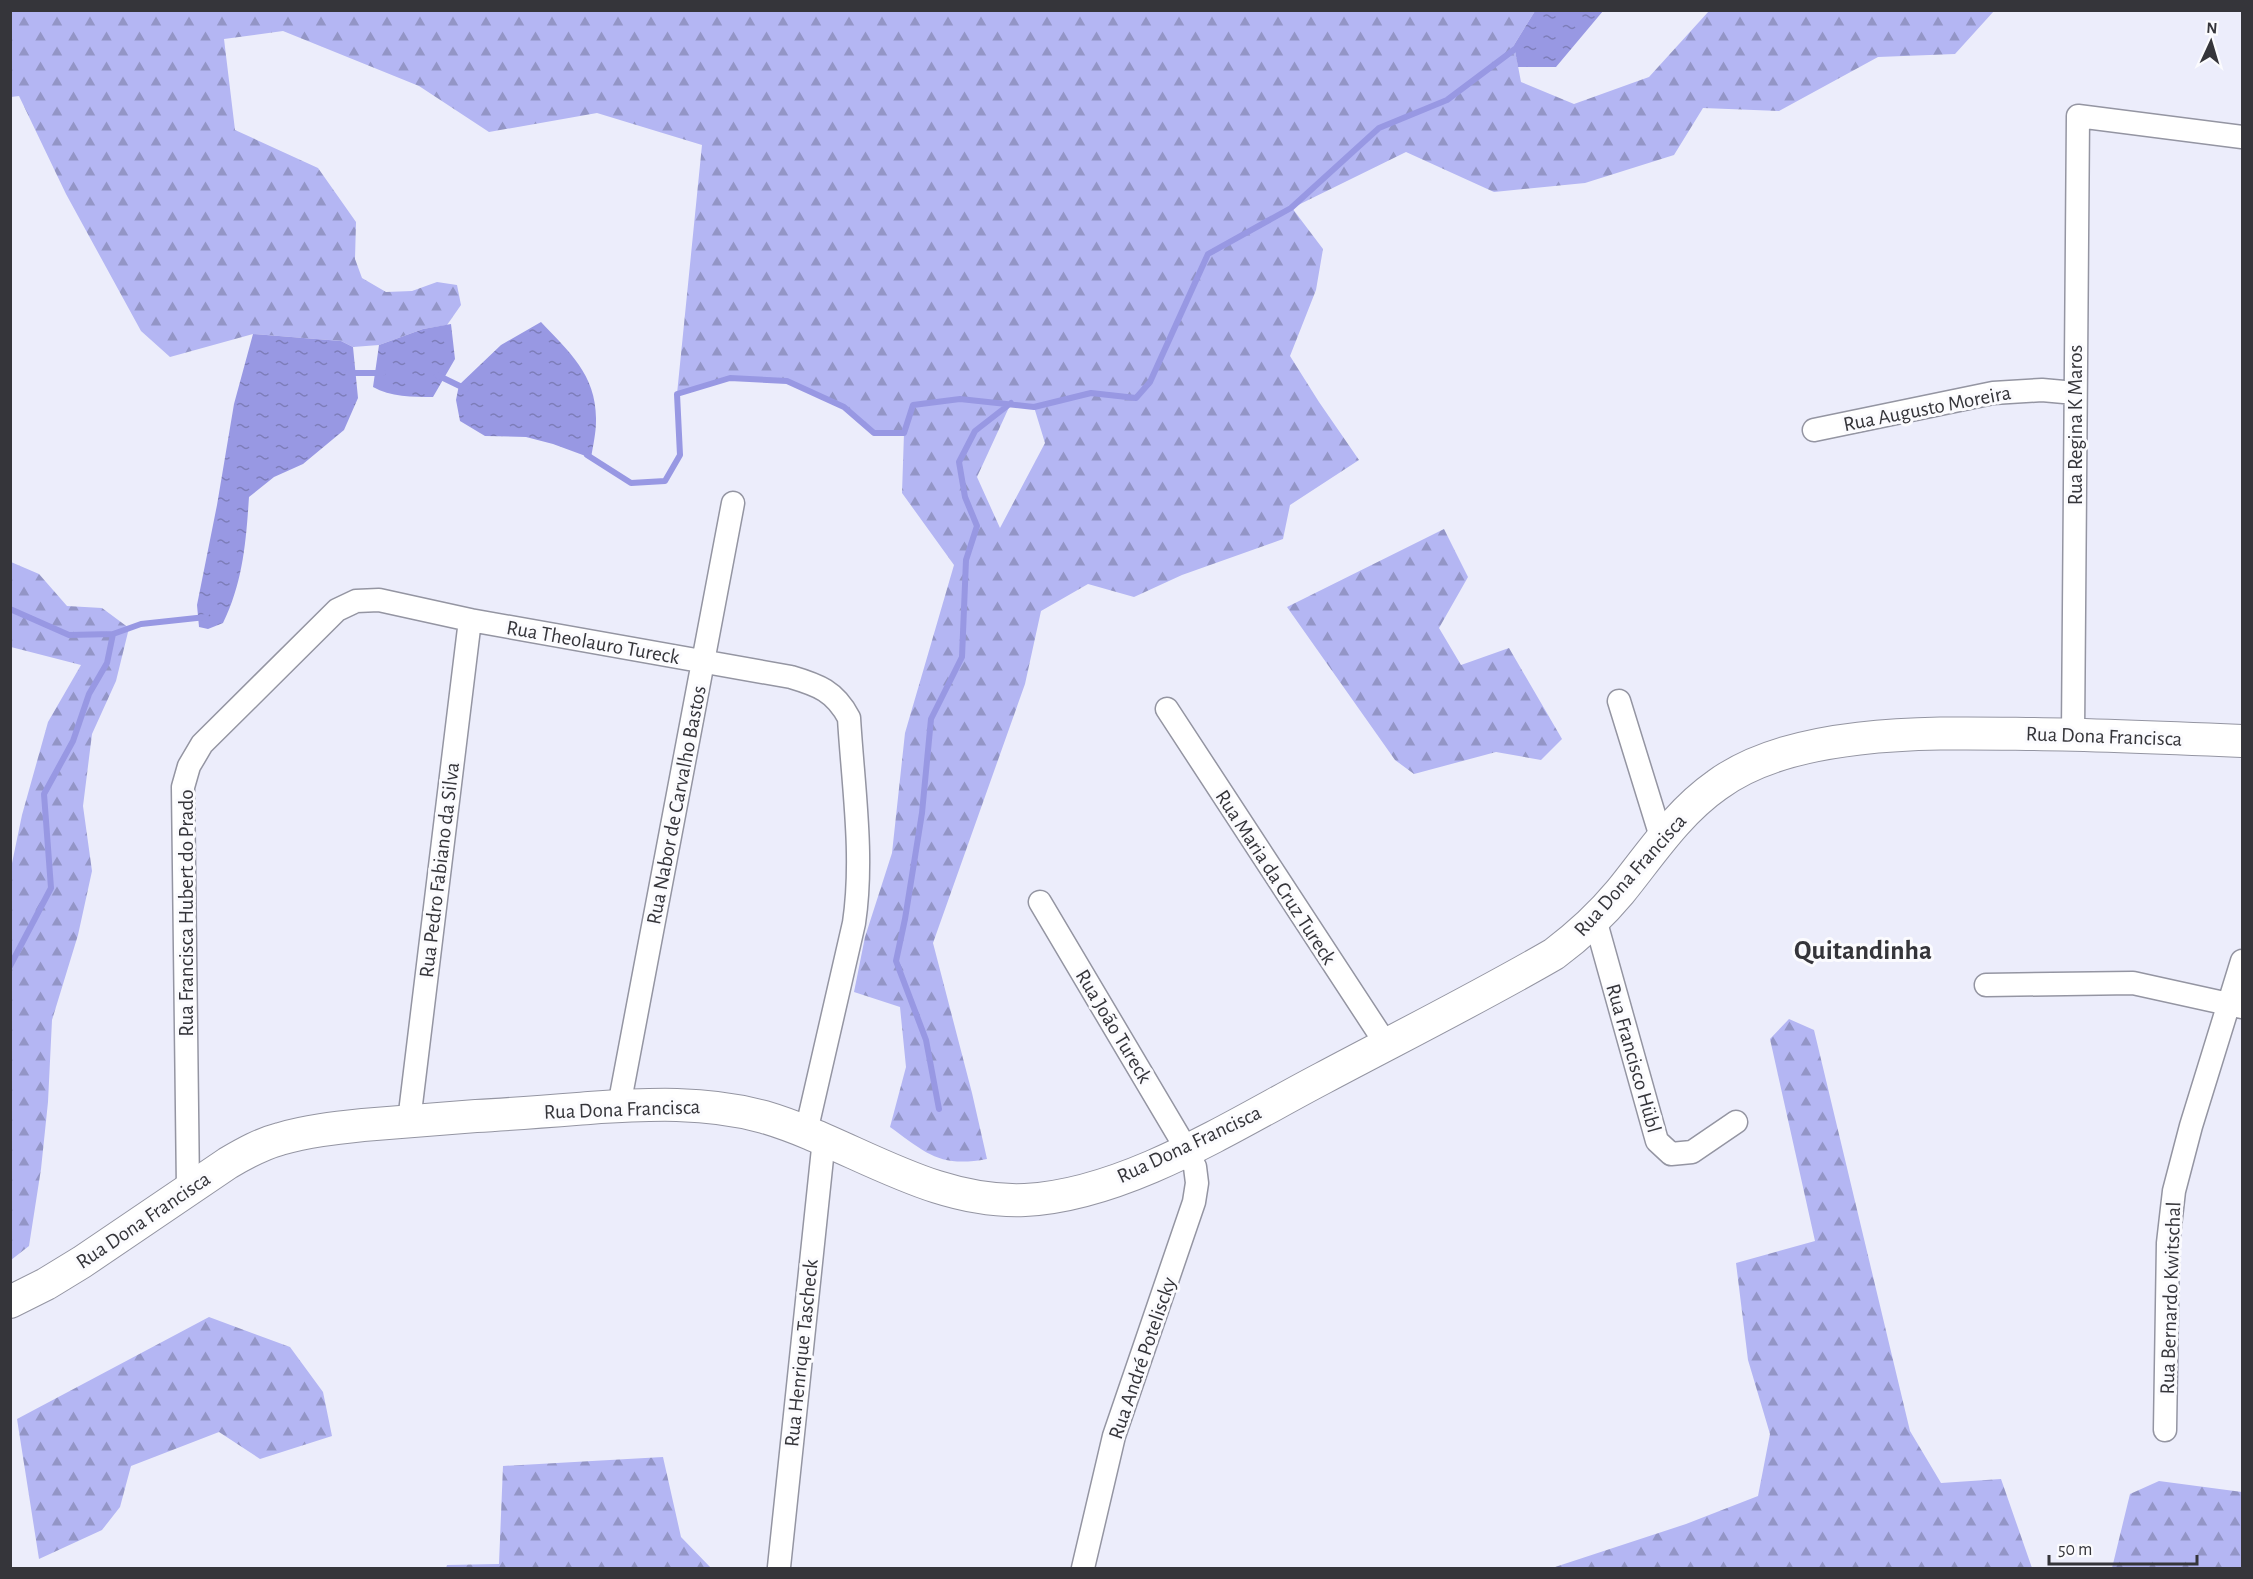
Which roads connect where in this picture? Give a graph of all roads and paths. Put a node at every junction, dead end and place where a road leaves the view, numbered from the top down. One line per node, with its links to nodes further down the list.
1 (2242, 137): 2 (street, Rua Regina K Maros)
2 (2075, 393): 3 (street, Rua Augusto Moreira); 11 (street, Rua Regina K Maros)
3 (1814, 430)
4 (733, 503): 7 (street, Rua Nabor de Carvalho Bastos)
5 (356, 601): 6 (street, Rua Theolauro Tureck); 25 (street, Rua Francisca Hubert do Prado)
6 (470, 620): 7 (street, Rua Theolauro Tureck); 21 (street, Rua Pedro Fabiano da Silva)
7 (703, 662): 8 (street, Rua Theolauro Tureck); 20 (street, Rua Nabor de Carvalho Bastos)
8 (829, 692): 23 (street, Rua Henrique Tascheck)
9 (1619, 701): 13 (street)
10 (1167, 709): 19 (street, Rua Maria da Cruz Tureck)
11 (2073, 734): 12 (main road, Rua Dona Francisca); 13 (main road, Rua Dona Francisca)
12 (2242, 741)
13 (1662, 840): 15 (main road, Rua Dona Francisca)
14 (1040, 902): 24 (street, Rua João Tureck)
15 (1595, 919): 19 (main road, Rua Dona Francisca); 22 (street, Rua Francisco Hübl)
16 (2242, 961): 18 (street, Rua Bernardo Kwitschal)
17 (1986, 985): 18 (street)
18 (2236, 1005): 27 (street, Rua Bernardo Kwitschal)
19 (1386, 1044): 24 (main road, Rua Dona Francisca)
20 (619, 1106): 21 (main road, Rua Dona Francisca); 23 (main road, Rua Dona Francisca)
21 (409, 1121): 25 (main road, Rua Dona Francisca)
22 (1736, 1122)
23 (815, 1136): 24 (main road, Rua Dona Francisca); 28 (street, Rua Henrique Tascheck)
24 (1187, 1150): 29 (street, Rua André Poteliscky)
25 (188, 1189): 26 (main road, Rua Dona Francisca)
26 (10, 1302)
27 (2165, 1430)
28 (779, 1567)
29 (1083, 1569)

